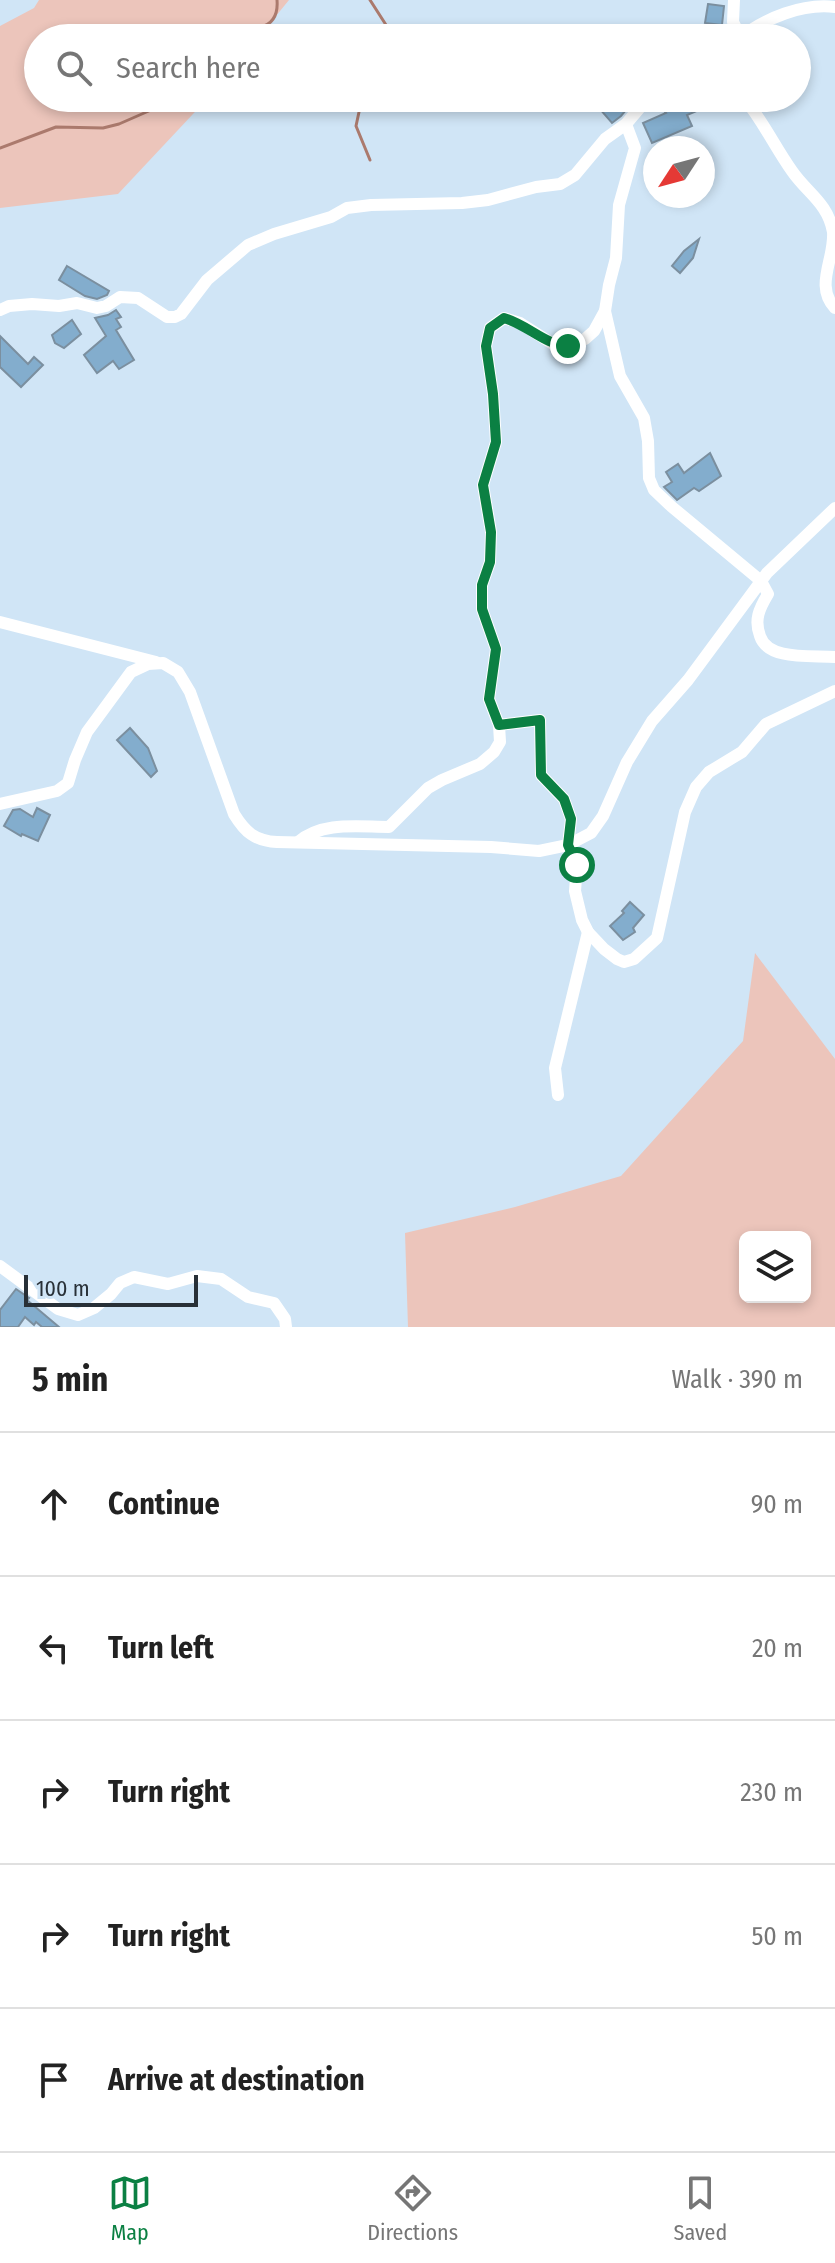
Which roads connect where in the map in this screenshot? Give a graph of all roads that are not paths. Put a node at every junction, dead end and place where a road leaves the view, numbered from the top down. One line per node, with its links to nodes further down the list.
1 (734, 0): 3 (street)
2 (835, 7): 4 (street)
3 (734, 24)
4 (768, 24)
5 (636, 112): 7 (street)
6 (755, 112): 8 (street)
7 (626, 124): 9 (street); 10 (street)
8 (835, 308)
9 (0, 310)
10 (605, 311): 12 (street); 17 (street)
11 (835, 508): 12 (street)
12 (761, 581): 14 (street); 20 (street)
13 (0, 622): 15 (street)
14 (835, 657)
15 (163, 663): 18 (street); 19 (street)
16 (835, 691): 21 (street)
17 (499, 725): 19 (street); 20 (street)
18 (0, 804)
19 (298, 842): 20 (street)
20 (568, 845): 21 (street)
21 (588, 932): 22 (street)
22 (558, 1095)
23 (0, 1266): 24 (street)
24 (286, 1327)

